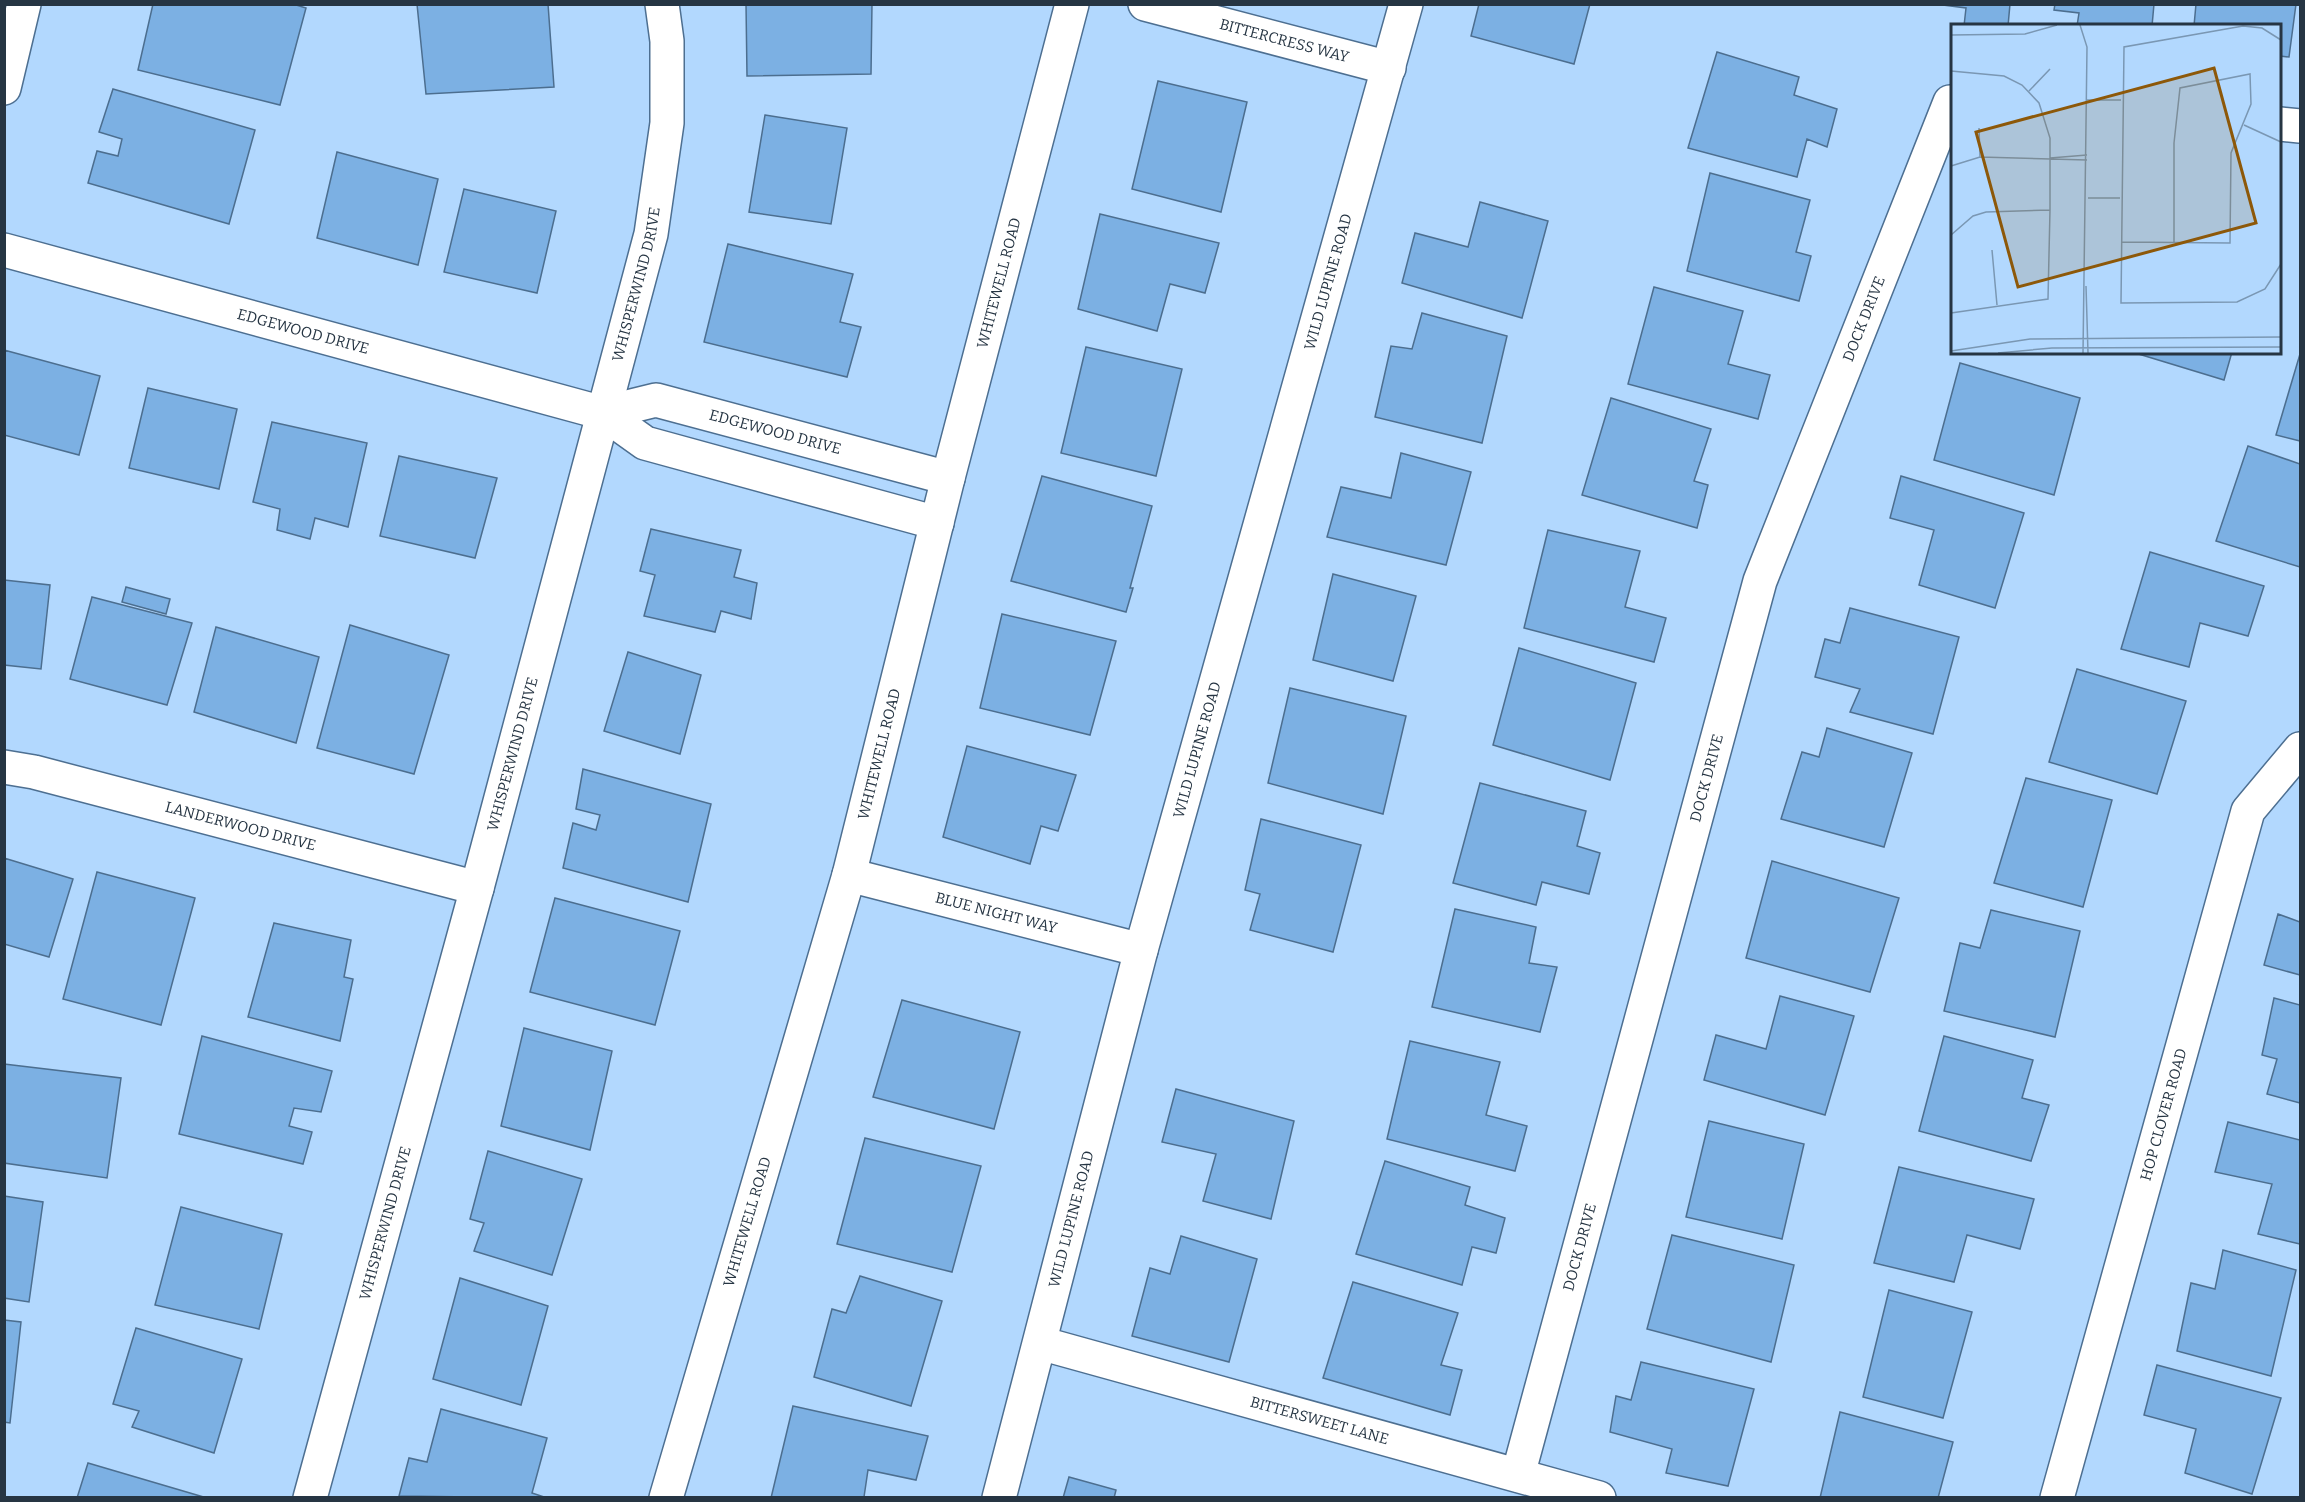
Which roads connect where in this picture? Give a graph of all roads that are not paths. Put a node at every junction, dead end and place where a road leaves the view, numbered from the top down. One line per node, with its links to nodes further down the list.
1 (24, 4): 7 (street)
2 (662, 4): 12 (street, WHISPERWIND DRIVE)
3 (1072, 4): 13 (street, WHITEWELL ROAD)
4 (1145, 4): 6 (street, BITTERCRESS WAY)
5 (1406, 4): 6 (street, WILD LUPINE ROAD)
6 (1389, 68): 19 (street, WILD LUPINE ROAD)
7 (4, 88)
8 (1951, 102): 21 (street, DOCK DRIVE)
9 (2281, 124): 10 (street)
10 (2301, 126)
11 (4, 250): 12 (street, EDGEWOOD DRIVE)
12 (603, 413): 13 (street, EDGEWOOD DRIVE); 14 (street, EDGEWOOD DRIVE); 18 (street, WHISPERWIND DRIVE)
13 (948, 478): 14 (street, WHITEWELL ROAD)
14 (937, 523): 17 (street, WHITEWELL ROAD)
15 (2301, 749): 26 (street, HOP CLOVER ROAD)
16 (4, 767): 18 (street, LANDERWOOD DRIVE)
17 (849, 875): 19 (street, BLUE NIGHT WAY); 23 (street, WHITEWELL ROAD)
18 (477, 888): 22 (street, WHISPERWIND DRIVE)
19 (1142, 950): 20 (street, WILD LUPINE ROAD)
20 (1040, 1343): 21 (street, BITTERSWEET LANE); 24 (street, WILD LUPINE ROAD)
21 (1518, 1475): 25 (street, BITTERSWEET LANE)
22 (310, 1497)
23 (666, 1497)
24 (999, 1497)
25 (1599, 1497)
26 (2057, 1497)

